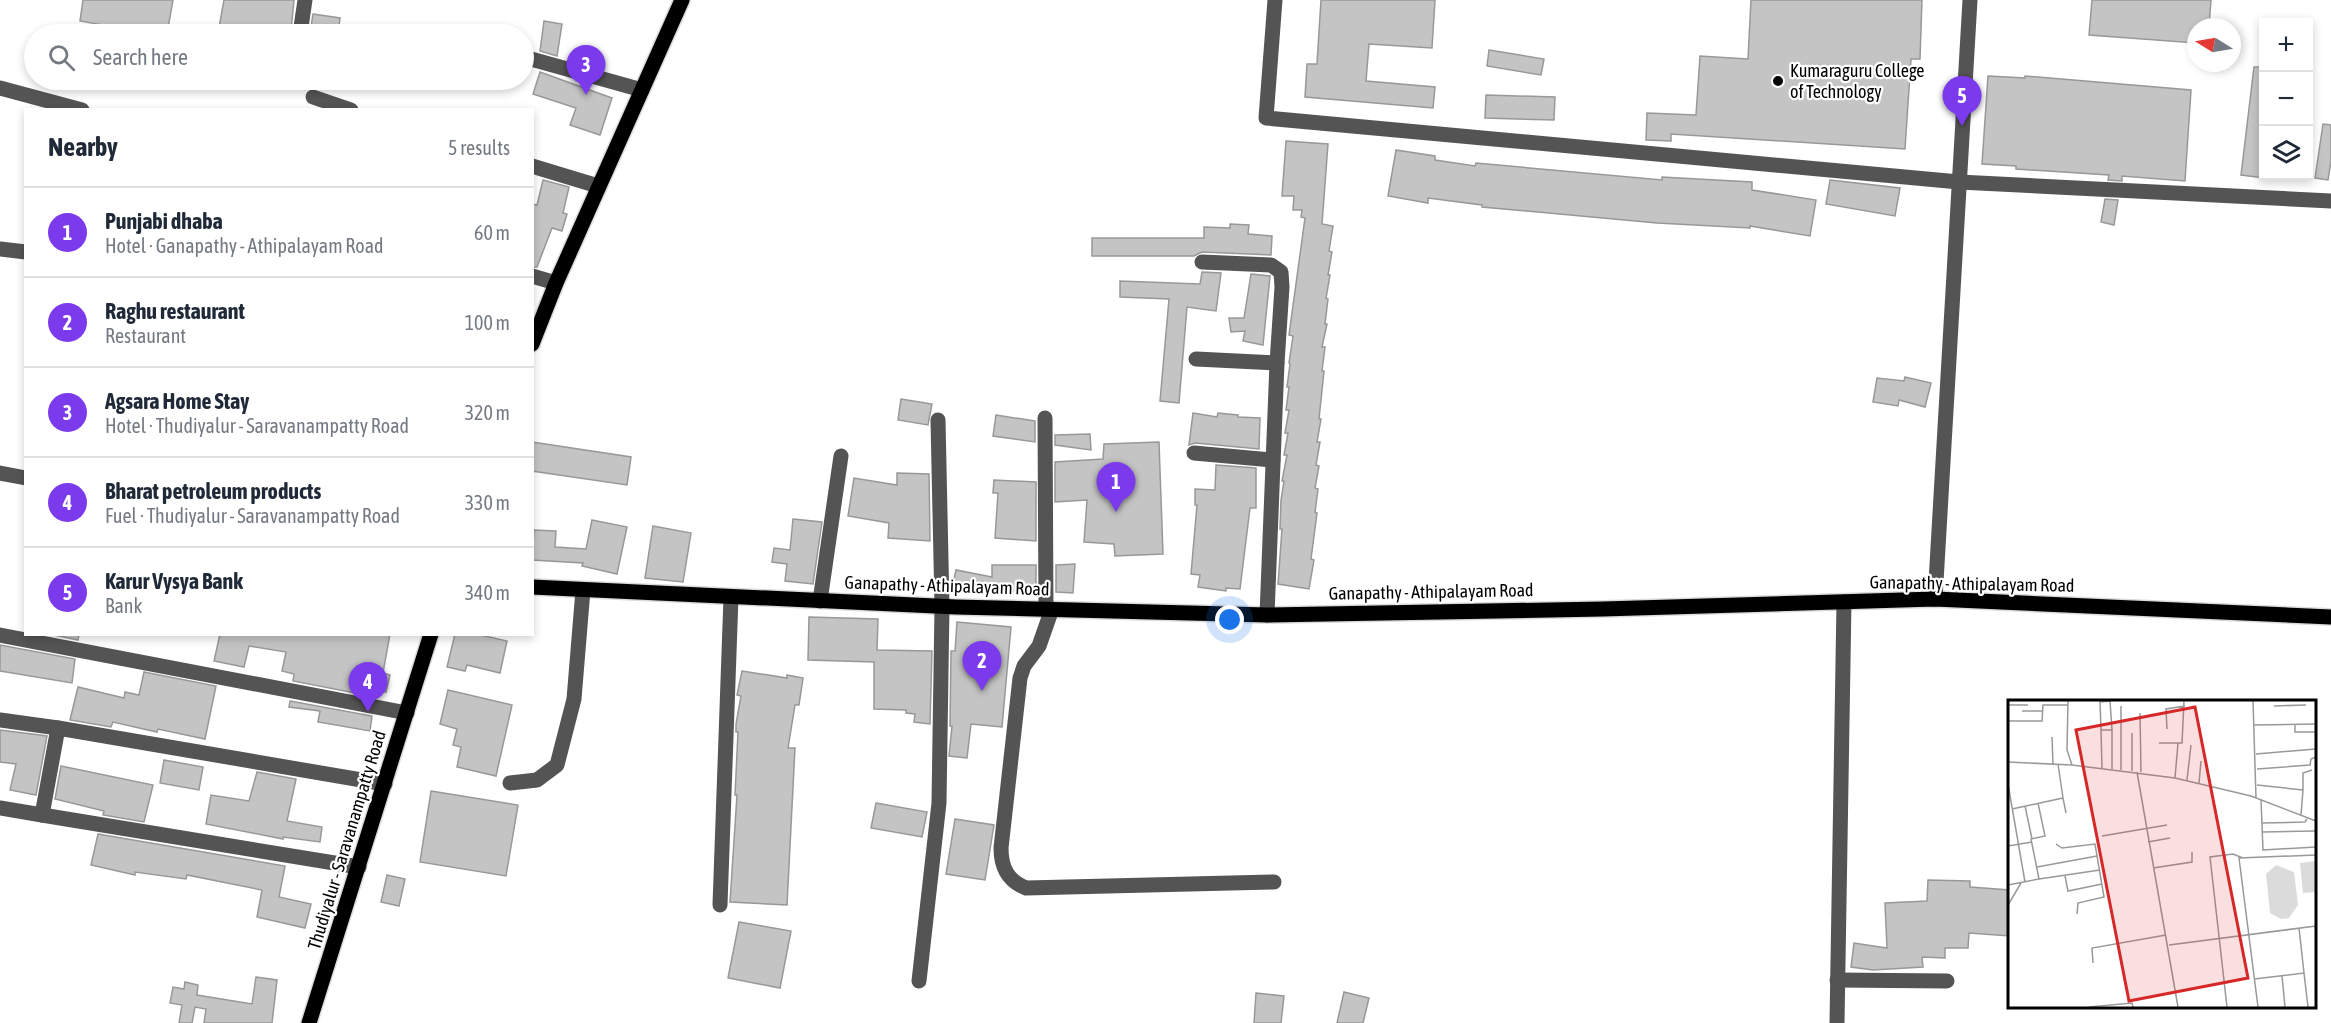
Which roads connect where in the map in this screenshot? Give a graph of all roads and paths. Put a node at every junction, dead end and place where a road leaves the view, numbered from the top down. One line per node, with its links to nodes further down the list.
1 (305, 0): 5 (street)
2 (682, 0): 8 (main road)
3 (1275, 0): 13 (street)
4 (1970, 0): 13 (street)
5 (301, 24)
6 (534, 60): 8 (street)
7 (0, 88): 10 (street)
8 (642, 90): 14 (main road)
9 (313, 98): 11 (street)
10 (75, 108)
11 (345, 108)
12 (534, 167): 14 (street)
13 (1959, 182): 15 (street); 34 (street)
14 (598, 186): 20 (main road)
15 (2331, 201)
16 (0, 249): 17 (street)
17 (24, 252)
18 (1202, 262): 23 (street)
19 (534, 277): 20 (street)
20 (556, 283): 21 (main road)
21 (534, 339)
22 (1196, 359): 23 (street)
23 (1277, 363): 28 (street)
24 (1045, 418): 38 (street)
25 (938, 420): 37 (street)
26 (1194, 453): 28 (street)
27 (841, 456): 35 (street)
28 (1273, 460): 39 (street)
29 (0, 473): 30 (street)
30 (24, 478)
31 (534, 587): 32 (main road, Ganapathy - Athipalayam Road)
32 (583, 590): 33 (main road, Ganapathy - Athipalayam Road); 46 (street)
33 (731, 597): 35 (main road, Ganapathy - Athipalayam Road); 52 (street)
34 (1935, 599): 36 (main road, Ganapathy - Athipalayam Road); 40 (main road, Ganapathy - Athipalayam Road)
35 (820, 601): 37 (main road, Ganapathy - Athipalayam Road)
36 (1844, 602): 39 (main road, Ganapathy - Athipalayam Road); 53 (street)
37 (942, 606): 38 (main road, Ganapathy - Athipalayam Road); 54 (street)
38 (1049, 609): 39 (main road, Ganapathy - Athipalayam Road); 51 (street)
39 (1267, 615)
40 (2331, 617)
41 (0, 635): 43 (street)
42 (430, 636): 43 (main road, Thudiyalur - Saravanampatty Road)
43 (407, 712): 47 (main road, Thudiyalur - Saravanampatty Road)
44 (0, 720): 45 (street)
45 (58, 728): 47 (street); 49 (street)
46 (510, 783)
47 (385, 784): 50 (main road, Thudiyalur - Saravanampatty Road)
48 (0, 808): 49 (street)
49 (42, 815): 50 (street)
50 (359, 867): 56 (main road, Thudiyalur - Saravanampatty Road)
51 (1274, 882)
52 (720, 905)
53 (1837, 980): 55 (street); 57 (street)
54 (919, 981)
55 (1947, 981)
56 (309, 1023)
57 (1837, 1023)

